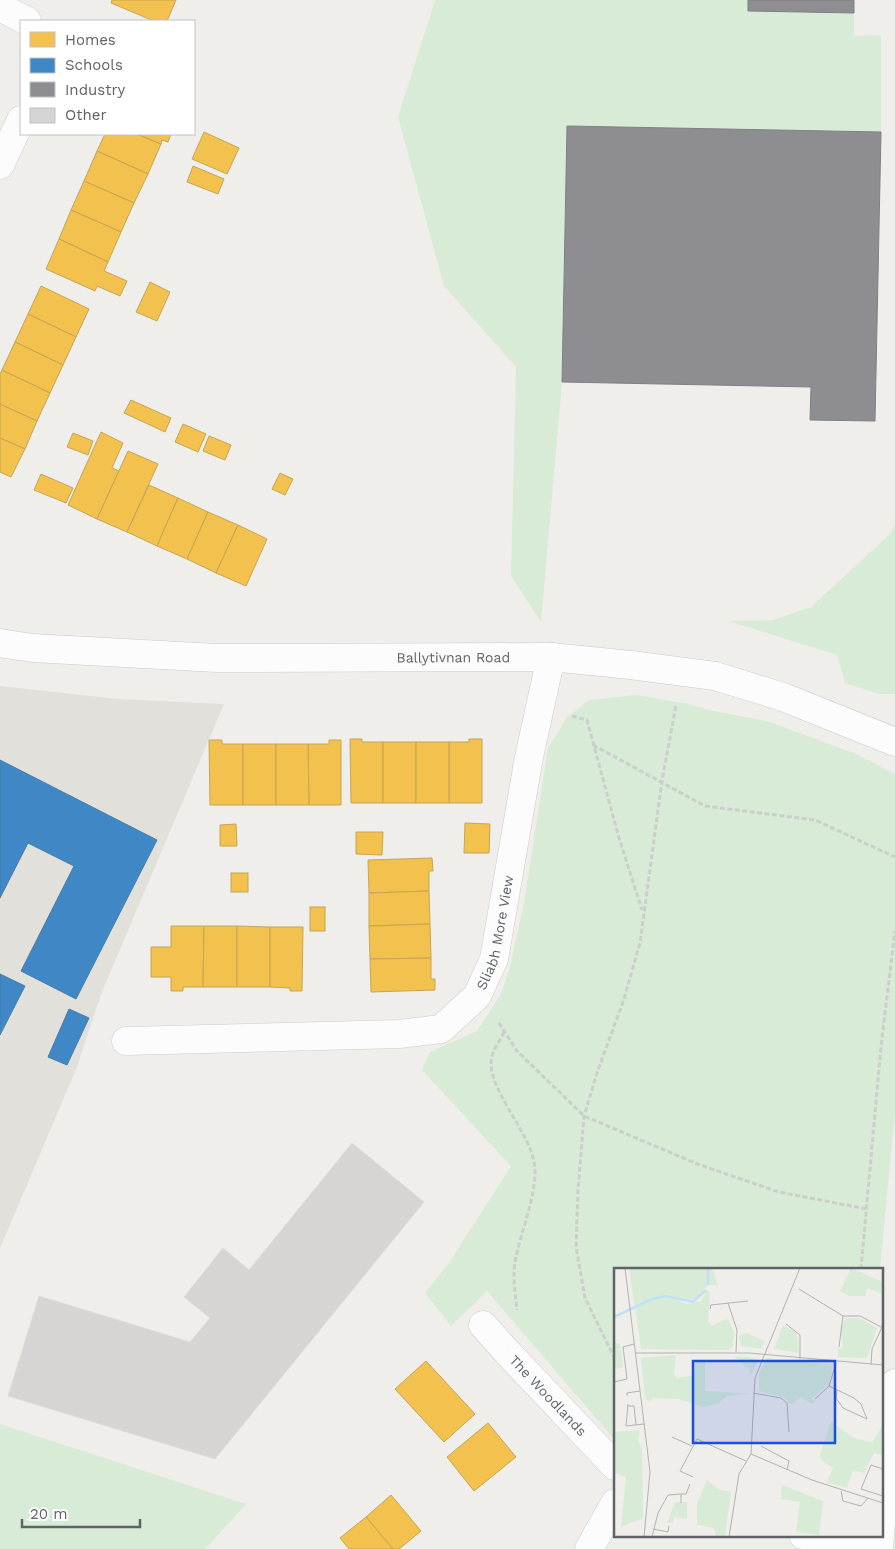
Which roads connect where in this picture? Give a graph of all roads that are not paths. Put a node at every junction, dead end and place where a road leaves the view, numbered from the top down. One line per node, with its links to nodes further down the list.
1 (0, 7): 2 (street)
2 (25, 20)
3 (20, 122): 4 (street)
4 (0, 165)
5 (0, 643): 6 (street, Ballytivnan Road)
6 (551, 657): 7 (street, Ballytivnan Road); 8 (street, Sliabh More View)
7 (895, 742)
8 (126, 1041)
9 (483, 1325): 11 (street, The Woodlands)
10 (895, 1383): 13 (street)
11 (614, 1465)
12 (614, 1505): 16 (street)
13 (882, 1515)
14 (808, 1536): 17 (street)
15 (880, 1536): 18 (street)
16 (589, 1549)
17 (859, 1549)
18 (879, 1549)

